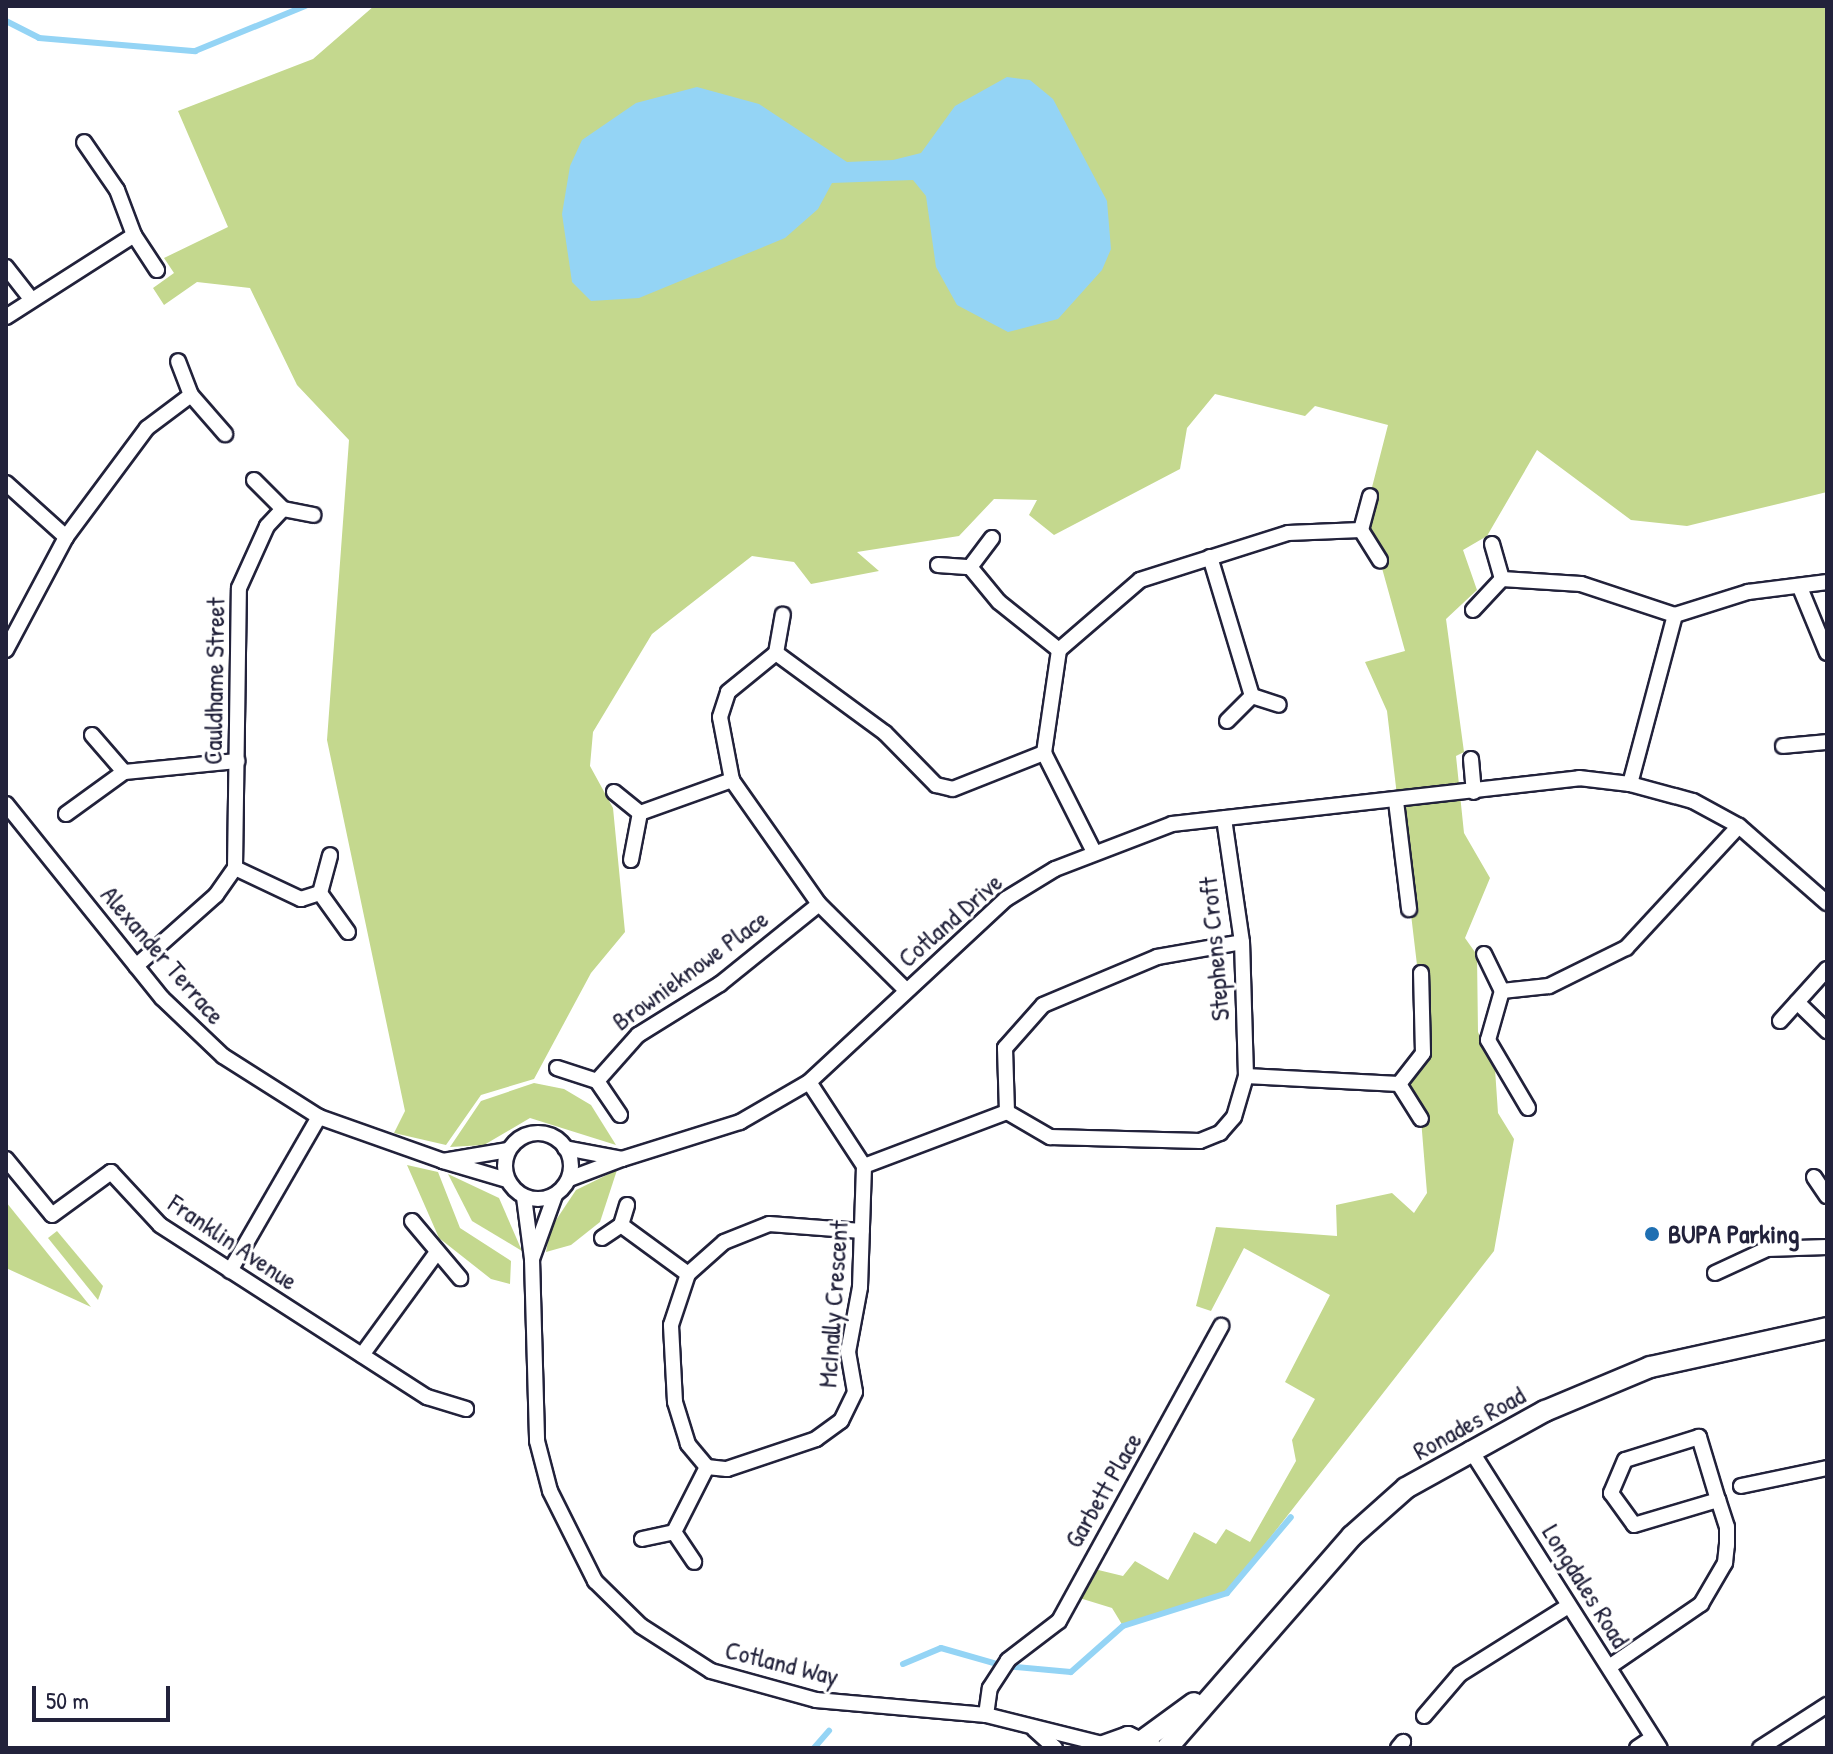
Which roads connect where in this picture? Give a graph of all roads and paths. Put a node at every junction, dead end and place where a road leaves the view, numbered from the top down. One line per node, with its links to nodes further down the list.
1 (84, 142): 2 (street)
2 (134, 235): 4 (street); 5 (street)
3 (6, 267): 5 (street)
4 (157, 270)
5 (31, 299): 6 (street)
6 (6, 317)
7 (178, 361): 8 (street)
8 (191, 395): 9 (street); 16 (street)
9 (225, 434)
10 (254, 480): 13 (street)
11 (6, 483): 16 (street)
12 (1370, 496): 15 (street)
13 (283, 509): 14 (street); 41 (street, Cauldhame Street)
14 (313, 515)
15 (1361, 530): 19 (street); 20 (street)
16 (66, 537): 29 (street)
17 (992, 538): 22 (street)
18 (1492, 544): 23 (street)
19 (1210, 557): 30 (street); 33 (street)
20 (1380, 561)
21 (938, 565): 22 (street)
22 (970, 567): 30 (street)
23 (1502, 579): 26 (street); 28 (street)
24 (1827, 582): 25 (street)
25 (1801, 590): 28 (street); 32 (street)
26 (1473, 610)
27 (783, 615): 31 (street)
28 (1675, 615): 44 (street)
29 (6, 650)
30 (1059, 650): 39 (street)
31 (776, 653): 39 (street); 43 (street)
32 (1827, 653)
33 (1252, 696): 34 (street); 35 (street)
34 (1279, 705)
35 (1227, 721)
36 (92, 735): 42 (street)
37 (1827, 742): 38 (street)
38 (1783, 746)
39 (1044, 753): 53 (street)
40 (1471, 759): 46 (street)
41 (237, 761): 42 (street); 56 (street, Cauldhame Street)
42 (124, 772): 50 (street)
43 (732, 780): 49 (street); 59 (street)
44 (1630, 784): 46 (street, Cotland Drive); 52 (street, Cotland Drive)
45 (614, 792): 49 (street)
46 (1474, 792): 47 (street, Cotland Drive)
47 (1396, 801): 51 (street, Cotland Drive); 60 (street)
48 (6, 804): 64 (street, Alexander Terrace)
49 (640, 813): 55 (street)
50 (66, 814)
51 (1224, 818): 53 (street, Cotland Drive); 62 (street, Stephens Croft)
52 (1739, 826): 58 (street, Cotland Drive); 68 (street)
53 (1094, 852): 67 (street, Cotland Drive)
54 (330, 855): 57 (street)
55 (631, 860)
56 (235, 868): 57 (street); 64 (street)
57 (320, 893): 61 (street)
58 (1827, 903)
59 (819, 904): 67 (street); 74 (street, Brownieknowe Place)
60 (1409, 909)
61 (348, 932)
62 (1242, 942): 73 (street, Stephens Croft); 78 (street)
63 (1484, 954): 68 (street)
64 (136, 966): 80 (street, Alexander Terrace)
65 (1827, 969): 69 (street)
66 (1421, 973): 76 (street)
67 (906, 990): 75 (street, Cotland Drive)
68 (1502, 991): 77 (street)
69 (1797, 1002): 70 (street); 71 (street)
70 (1780, 1021)
71 (1827, 1031)
72 (557, 1068): 74 (street)
73 (1246, 1076): 76 (street); 78 (street, Stephens Croft)
74 (597, 1081): 79 (street)
75 (809, 1082): 85 (street, Cotland Drive); 87 (street)
76 (1399, 1084): 81 (street)
77 (1528, 1108)
78 (1007, 1112): 87 (street)
79 (620, 1115)
80 (319, 1117): 86 (street, Alexander Terrace); 102 (street)
81 (1421, 1119)
82 (565, 1148): 83 (street, Cotland Drive); 85 (street, Cotland Drive); 89 (street)
83 (508, 1150): 86 (street, Cotland Drive); 90 (street)
84 (6, 1159): 102 (street, Franklin Avenue)
85 (622, 1159): 89 (street, Cotland Drive)
86 (443, 1161): 90 (street)
87 (864, 1166): 97 (street, McInally Crescent)
88 (1814, 1177): 92 (street)
89 (569, 1179): 91 (street, Cotland Drive)
90 (507, 1180): 93 (street)
91 (555, 1195): 93 (street); 101 (street, Cotland Way)
92 (1827, 1196)
93 (524, 1197): 101 (street, Cotland Way)
94 (627, 1205): 96 (street)
95 (412, 1221): 100 (street)
96 (621, 1225): 98 (street); 104 (street)
97 (862, 1231): 104 (street); 111 (street, McInally Crescent)
98 (602, 1238)
99 (1827, 1247): 103 (street)
100 (435, 1255): 105 (street); 108 (street)
101 (532, 1259): 122 (street, Cotland Way)
102 (230, 1271): 108 (street, Franklin Avenue)
103 (1715, 1273)
104 (688, 1274): 111 (street)
105 (460, 1278)
106 (1221, 1326): 122 (street, Garbett Place)
107 (1827, 1328): 110 (main road, Ronades Road)
108 (362, 1355): 109 (street, Franklin Avenue)
109 (466, 1409)
110 (1470, 1449): 118 (street, Longdales Road); 120 (main road, Ronades Road)
111 (707, 1467): 115 (street)
112 (1827, 1468): 113 (street)
113 (1741, 1486)
114 (1718, 1500): 114 (street); 119 (street)
115 (674, 1532): 116 (street); 117 (street)
116 (642, 1539)
117 (694, 1562)
118 (1567, 1607): 119 (street, Longdales Road); 123 (street)
119 (1609, 1667): 125 (street, Longdales Road)
120 (1211, 1690): 126 (main road, Ronades Road); 129 (main road, Ronades Road)
121 (1827, 1705): 131 (street)
122 (986, 1715): 124 (street, Cotland Way)
123 (1424, 1716)
124 (1034, 1729): 127 (street, Cotland Way); 128 (street, Cotland Way)
125 (1656, 1743): 130 (street)
126 (1147, 1744): 127 (main road)
127 (1100, 1746)
128 (1055, 1748)
129 (1167, 1748)
130 (1637, 1748)
131 (1760, 1748)

